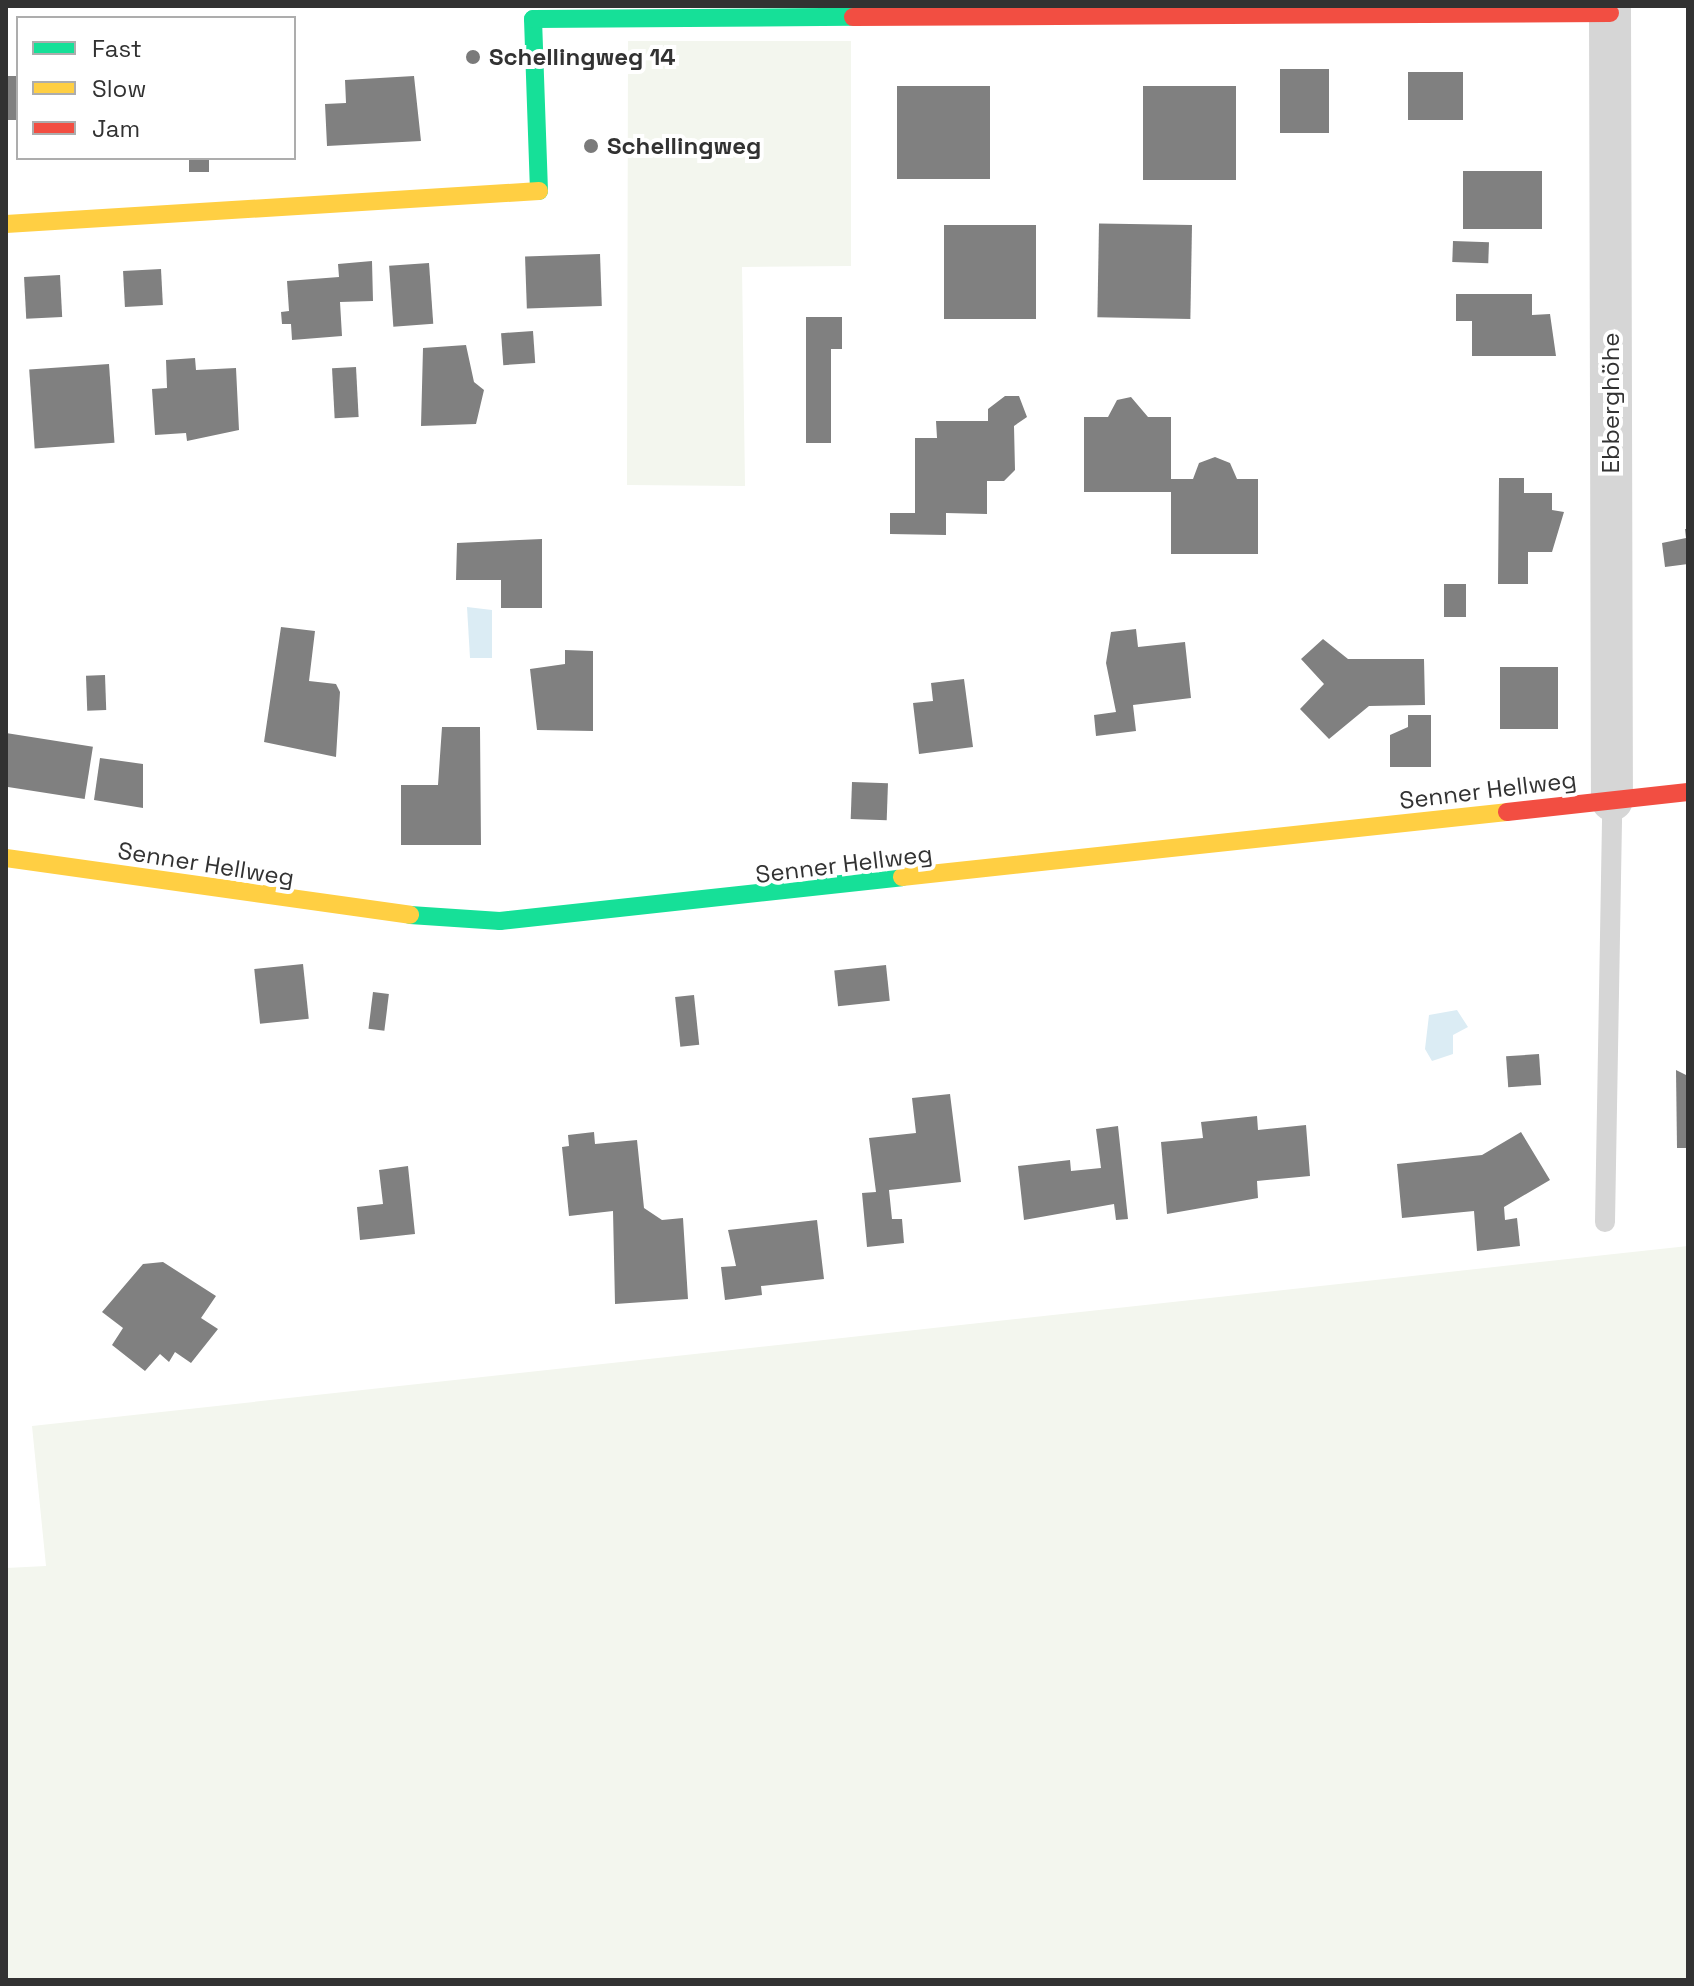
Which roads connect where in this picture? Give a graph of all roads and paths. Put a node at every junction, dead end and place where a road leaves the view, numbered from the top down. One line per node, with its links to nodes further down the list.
1 (1610, 9): 2 (street); 4 (street, Ebberghöhe)
2 (6, 224)
3 (1688, 792): 4 (street, Senner Hellweg)
4 (1612, 800): 5 (street, Senner Hellweg); 6 (lane)
5 (6, 858)
6 (1605, 1222)

